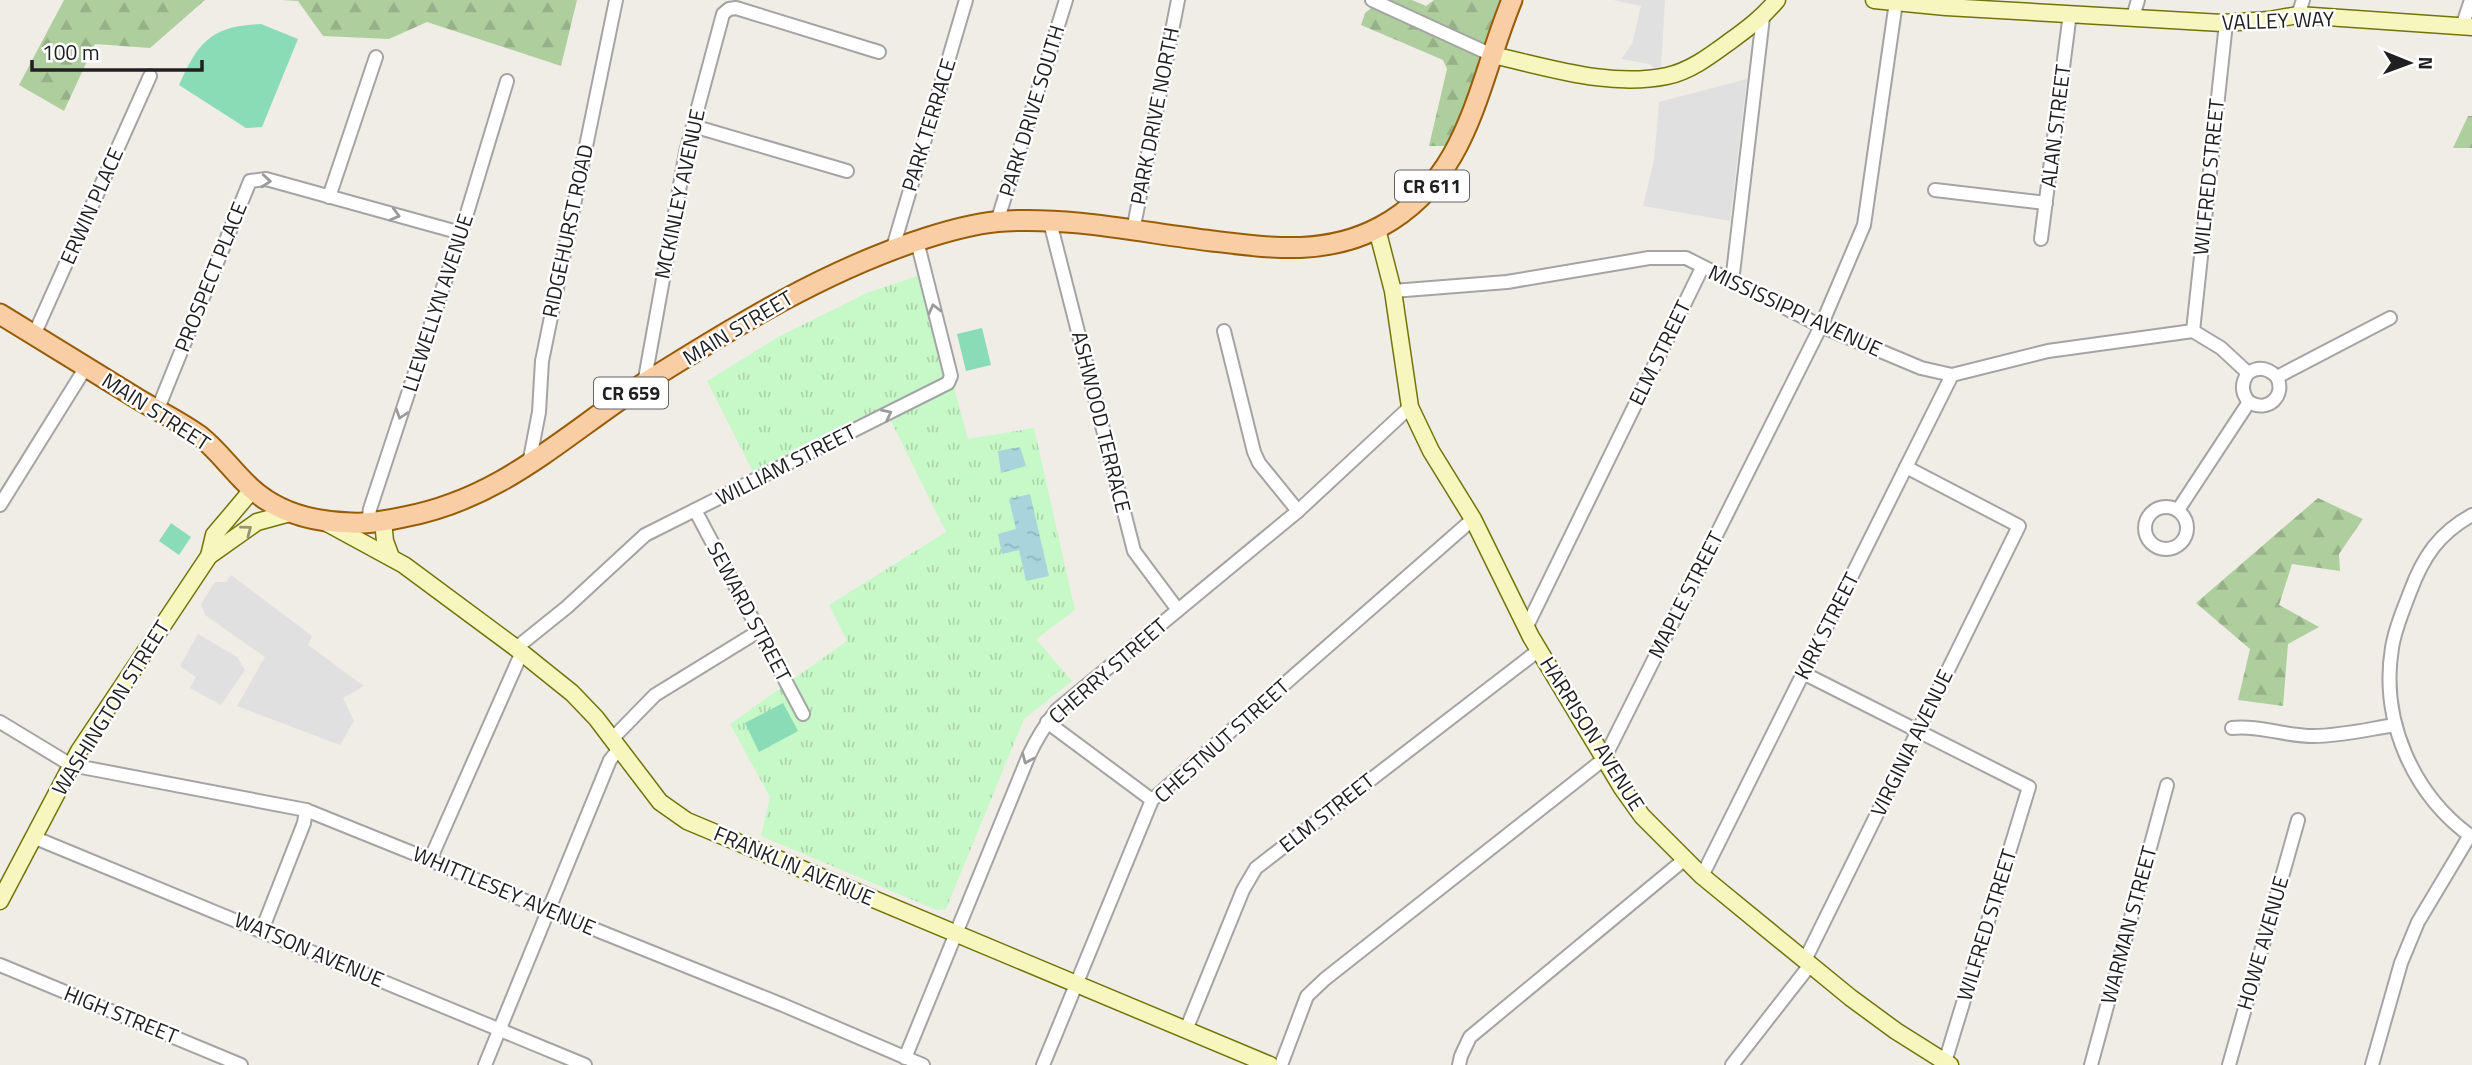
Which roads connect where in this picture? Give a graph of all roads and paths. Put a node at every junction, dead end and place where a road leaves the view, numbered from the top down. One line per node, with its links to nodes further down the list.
1 (616, 0): 54 (street, RIDGEHURST ROAD)
2 (966, 0): 36 (street, PARK TERRACE)
3 (1066, 0): 29 (street, PARK DRIVE SOUTH)
4 (1178, 0): 32 (street, PARK DRIVE NORTH)
5 (1372, 0): 20 (street)
6 (1512, 0): 20 (main road, CR 611)
7 (1777, 0): 15 (street)
8 (1874, 0): 11 (street, VALLEY WAY)
9 (2138, 0): 16 (street)
10 (2471, 0): 18 (street)
11 (1896, 2): 12 (street, VALLEY WAY); 42 (street, MAPLE STREET)
12 (1947, 3): 14 (street, VALLEY WAY)
13 (2301, 8): 17 (street, VALLEY WAY); 18 (street, VALLEY WAY)
14 (2070, 13): 16 (street, VALLEY WAY); 28 (street, ALAN STREET)
15 (1763, 17): 20 (street); 38 (street)
16 (2133, 17): 17 (street, VALLEY WAY)
17 (2226, 23): 44 (street, WILFRED STREET)
18 (2467, 27)
19 (879, 52): 24 (street, MCKINLEY AVENUE)
20 (1492, 55): 31 (main road, CR 611)
21 (376, 57): 27 (street)
22 (150, 76): 45 (street, ERWIN PLACE)
23 (506, 81): 33 (street, LLEWELLYN AVENUE)
24 (693, 126): 25 (street); 50 (street, MCKINLEY AVENUE)
25 (847, 171)
26 (1935, 190): 28 (street)
27 (329, 197): 33 (street, one-way to 33); 53 (street, PROSPECT PLACE, one-way to 27)
28 (2046, 204): 34 (street, ALAN STREET)
29 (997, 222): 30 (main road, MAIN STREET / CR 659); 35 (main road, MAIN STREET / CR 659)
30 (1050, 222): 32 (main road, MAIN STREET / CR 659); 68 (street, ASHWOOD TERRACE)
31 (1377, 229): 32 (main road, MAIN STREET / CR 659); 39 (street)
32 (1133, 231)
33 (461, 233): 65 (street, LLEWELLYN AVENUE, one-way to 65)
34 (2041, 239)
35 (917, 241): 36 (main road, MAIN STREET / CR 659); 58 (street, WILLIAM STREET, one-way to 35)
36 (892, 251): 50 (main road, MAIN STREET / CR 659)
37 (1702, 268): 38 (street, MISSISSIPPI AVENUE); 39 (street, MISSISSIPPI AVENUE); 69 (street, ELM STREET)
38 (1732, 282): 42 (street, MISSISSIPPI AVENUE)
39 (1393, 291): 52 (street, HARRISON AVENUE)
40 (0, 314): 45 (main road, MAIN STREET / CR 659)
41 (2390, 318): 49 (street)
42 (1821, 326): 48 (street, MISSISSIPPI AVENUE); 81 (street, MAPLE STREET)
43 (1224, 331): 60 (street)
44 (2193, 331): 47 (street); 48 (street, MISSISSIPPI AVENUE)
45 (34, 335): 46 (main road, MAIN STREET / CR 659)
46 (86, 367): 53 (main road, MAIN STREET / CR 659); 57 (street)
47 (2248, 373): 49 (street); 51 (street)
48 (1952, 375): 55 (street, KIRK STREET)
49 (2277, 377): 51 (street)
50 (644, 384): 54 (main road, MAIN STREET / CR 659)
51 (2249, 402): 59 (street)
52 (1410, 407): 60 (street, CHERRY STREET); 63 (street, HARRISON AVENUE)
53 (157, 411): 56 (main road, MAIN STREET / CR 659)
54 (529, 464): 65 (main road, MAIN STREET / CR 659)
55 (1906, 467): 73 (street, KIRK STREET); 79 (street, VIRGINIA AVENUE)
56 (252, 489): 61 (main road, MAIN STREET / CR 659); 66 (street, WASHINGTON STREET)
57 (0, 505)
58 (695, 510): 70 (street, SEWARD STREET); 71 (street, WILLIAM STREET)
59 (2178, 510)
60 (1298, 511): 68 (street, CHERRY STREET)
61 (289, 513): 64 (main road, MAIN STREET / CR 659); 66 (street, WASHINGTON STREET, one-way to 61)
62 (2472, 515): 77 (street)
63 (1473, 519): 69 (street, HARRISON AVENUE); 84 (street, CHESTNUT STREET)
64 (321, 520): 65 (main road, MAIN STREET / CR 659); 67 (street, FRANKLIN AVENUE)
65 (375, 522): 67 (street)
66 (209, 556): 82 (street, WASHINGTON STREET)
67 (391, 557): 71 (street, FRANKLIN AVENUE)
68 (1178, 610): 76 (street, CHERRY STREET)
69 (1526, 628): 72 (street, HARRISON AVENUE)
70 (759, 631): 74 (street, SEWARD STREET); 80 (street)
71 (519, 650): 80 (street, FRANKLIN AVENUE); 90 (street, WILLIAM STREET)
72 (1539, 650): 81 (street, HARRISON AVENUE); 100 (street, ELM STREET)
73 (1803, 673): 79 (street); 91 (street, KIRK STREET)
74 (803, 714)
75 (0, 722): 82 (street)
76 (1047, 722): 84 (street); 95 (street, CHERRY STREET, one-way to 95)
77 (2395, 725): 78 (street); 87 (street)
78 (2232, 728)
79 (1918, 731): 96 (street, VIRGINIA AVENUE); 102 (street, WILFRED STREET)
80 (615, 744): 93 (street); 95 (street, FRANKLIN AVENUE)
81 (1604, 759): 89 (street, HARRISON AVENUE); 109 (street, MAPLE STREET)
82 (71, 765): 85 (street, WHITTLESEY AVENUE); 88 (street, WASHINGTON STREET)
83 (2167, 786): 112 (street, WARMAN STREET)
84 (1152, 800): 98 (street, CHESTNUT STREET)
85 (306, 810): 90 (street, WHITTLESEY AVENUE); 94 (street)
86 (2298, 820): 113 (street, HOWE AVENUE)
87 (2471, 836): 114 (street)
88 (33, 837): 92 (street, WASHINGTON STREET); 94 (street, WATSON AVENUE)
89 (1685, 859): 91 (street, HARRISON AVENUE); 110 (street)
90 (430, 860): 93 (street, WHITTLESEY AVENUE)
91 (1702, 876): 96 (street, HARRISON AVENUE)
92 (1, 897)
93 (549, 911): 99 (street); 101 (street, WHITTLESEY AVENUE)
94 (262, 930): 99 (street, WATSON AVENUE)
95 (957, 934): 98 (street, FRANKLIN AVENUE); 101 (street, CHERRY STREET)
96 (1808, 962): 102 (street, HARRISON AVENUE); 111 (street, VIRGINIA AVENUE)
97 (0, 965): 103 (street, HIGH STREET)
98 (1076, 985): 100 (street, FRANKLIN AVENUE); 107 (street, CHESTNUT STREET)
99 (500, 1030): 104 (street); 105 (street, WATSON AVENUE)
100 (1186, 1030): 108 (street, FRANKLIN AVENUE)
101 (905, 1058): 106 (street, WHITTLESEY AVENUE)
102 (1947, 1064)
103 (241, 1065)
104 (485, 1065)
105 (585, 1065)
106 (923, 1065)
107 (1043, 1065)
108 (1270, 1065)
109 (1281, 1065)
110 (1459, 1065)
111 (1731, 1065)
112 (2091, 1065)
113 (2229, 1065)
114 (2372, 1065)

